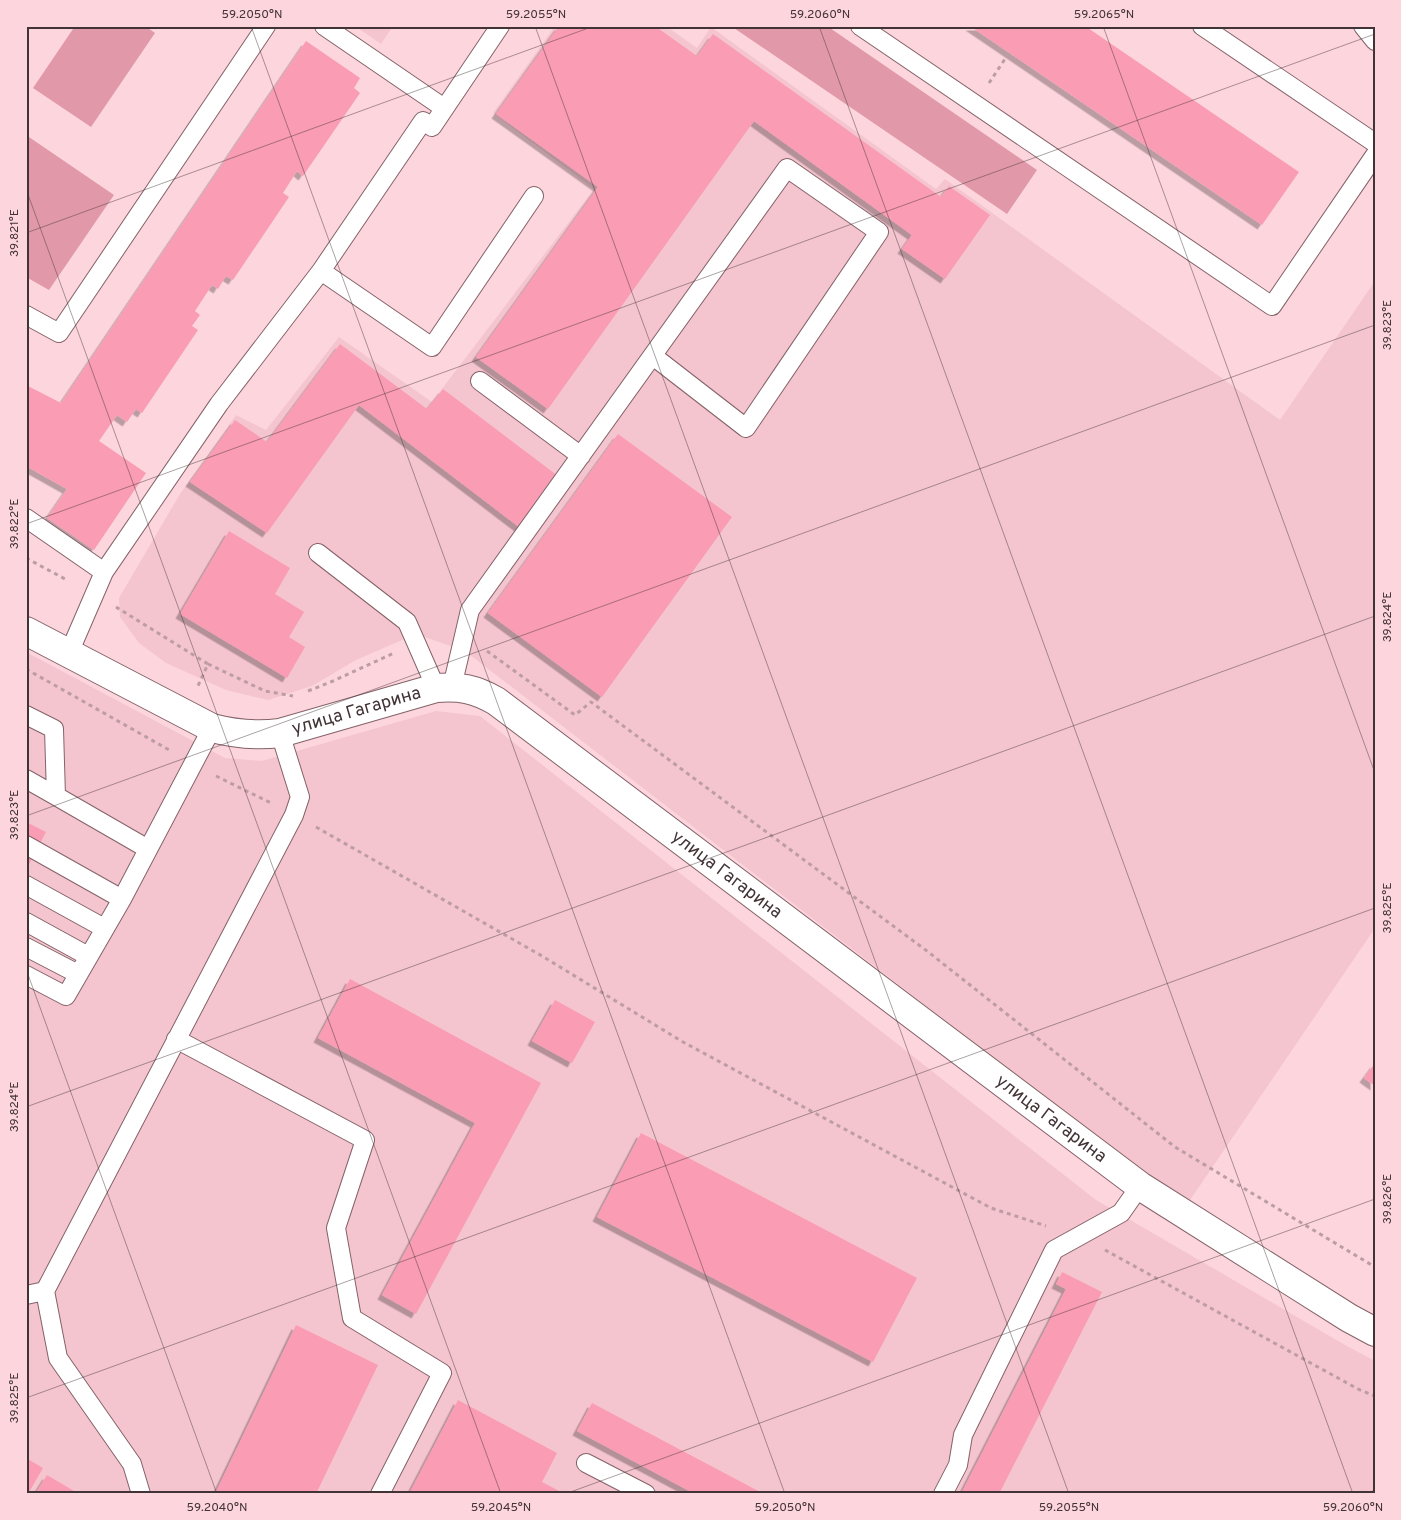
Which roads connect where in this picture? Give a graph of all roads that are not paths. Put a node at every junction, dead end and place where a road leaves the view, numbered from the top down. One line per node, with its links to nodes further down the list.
1 (266, 26): 13 (lane)
2 (324, 26): 8 (lane)
3 (500, 26): 8 (lane)
4 (860, 26): 10 (lane)
5 (1202, 26): 9 (lane)
6 (1363, 26): 7 (lane)
7 (1375, 41)
8 (444, 108): 12 (lane)
9 (1375, 143)
10 (1375, 155)
11 (534, 196): 12 (lane)
12 (321, 271): 19 (lane)
13 (26, 315)
14 (653, 356): 14 (lane); 16 (lane)
15 (480, 381): 16 (lane)
16 (581, 456): 22 (lane)
17 (26, 518): 19 (lane)
18 (318, 553): 22 (lane)
19 (104, 572): 21 (lane)
20 (26, 631): 21 (street, улица Гагарина)
21 (69, 653): 24 (street, улица Гагарина)
22 (444, 688): 25 (street, улица Гагарина); 39 (street, улица Гагарина)
23 (26, 715): 27 (lane)
24 (212, 728): 25 (street, улица Гагарина); 29 (lane)
25 (280, 733): 38 (lane)
26 (26, 779): 27 (lane)
27 (56, 796): 29 (lane)
28 (26, 845): 31 (lane)
29 (148, 848): 31 (lane)
30 (26, 885): 33 (lane)
31 (122, 898): 33 (lane)
32 (26, 922): 35 (lane)
33 (104, 928): 35 (lane)
34 (26, 947): 37 (lane)
35 (88, 956): 37 (lane)
36 (26, 974): 37 (lane)
37 (78, 974)
38 (176, 1039): 40 (lane); 45 (lane)
39 (1140, 1186): 42 (street, улица Гагарина); 47 (lane)
40 (46, 1291): 41 (lane); 44 (lane)
41 (26, 1295)
42 (1375, 1332)
43 (586, 1462): 46 (lane)
44 (141, 1494)
45 (380, 1494)
46 (646, 1494)
47 (943, 1494)

